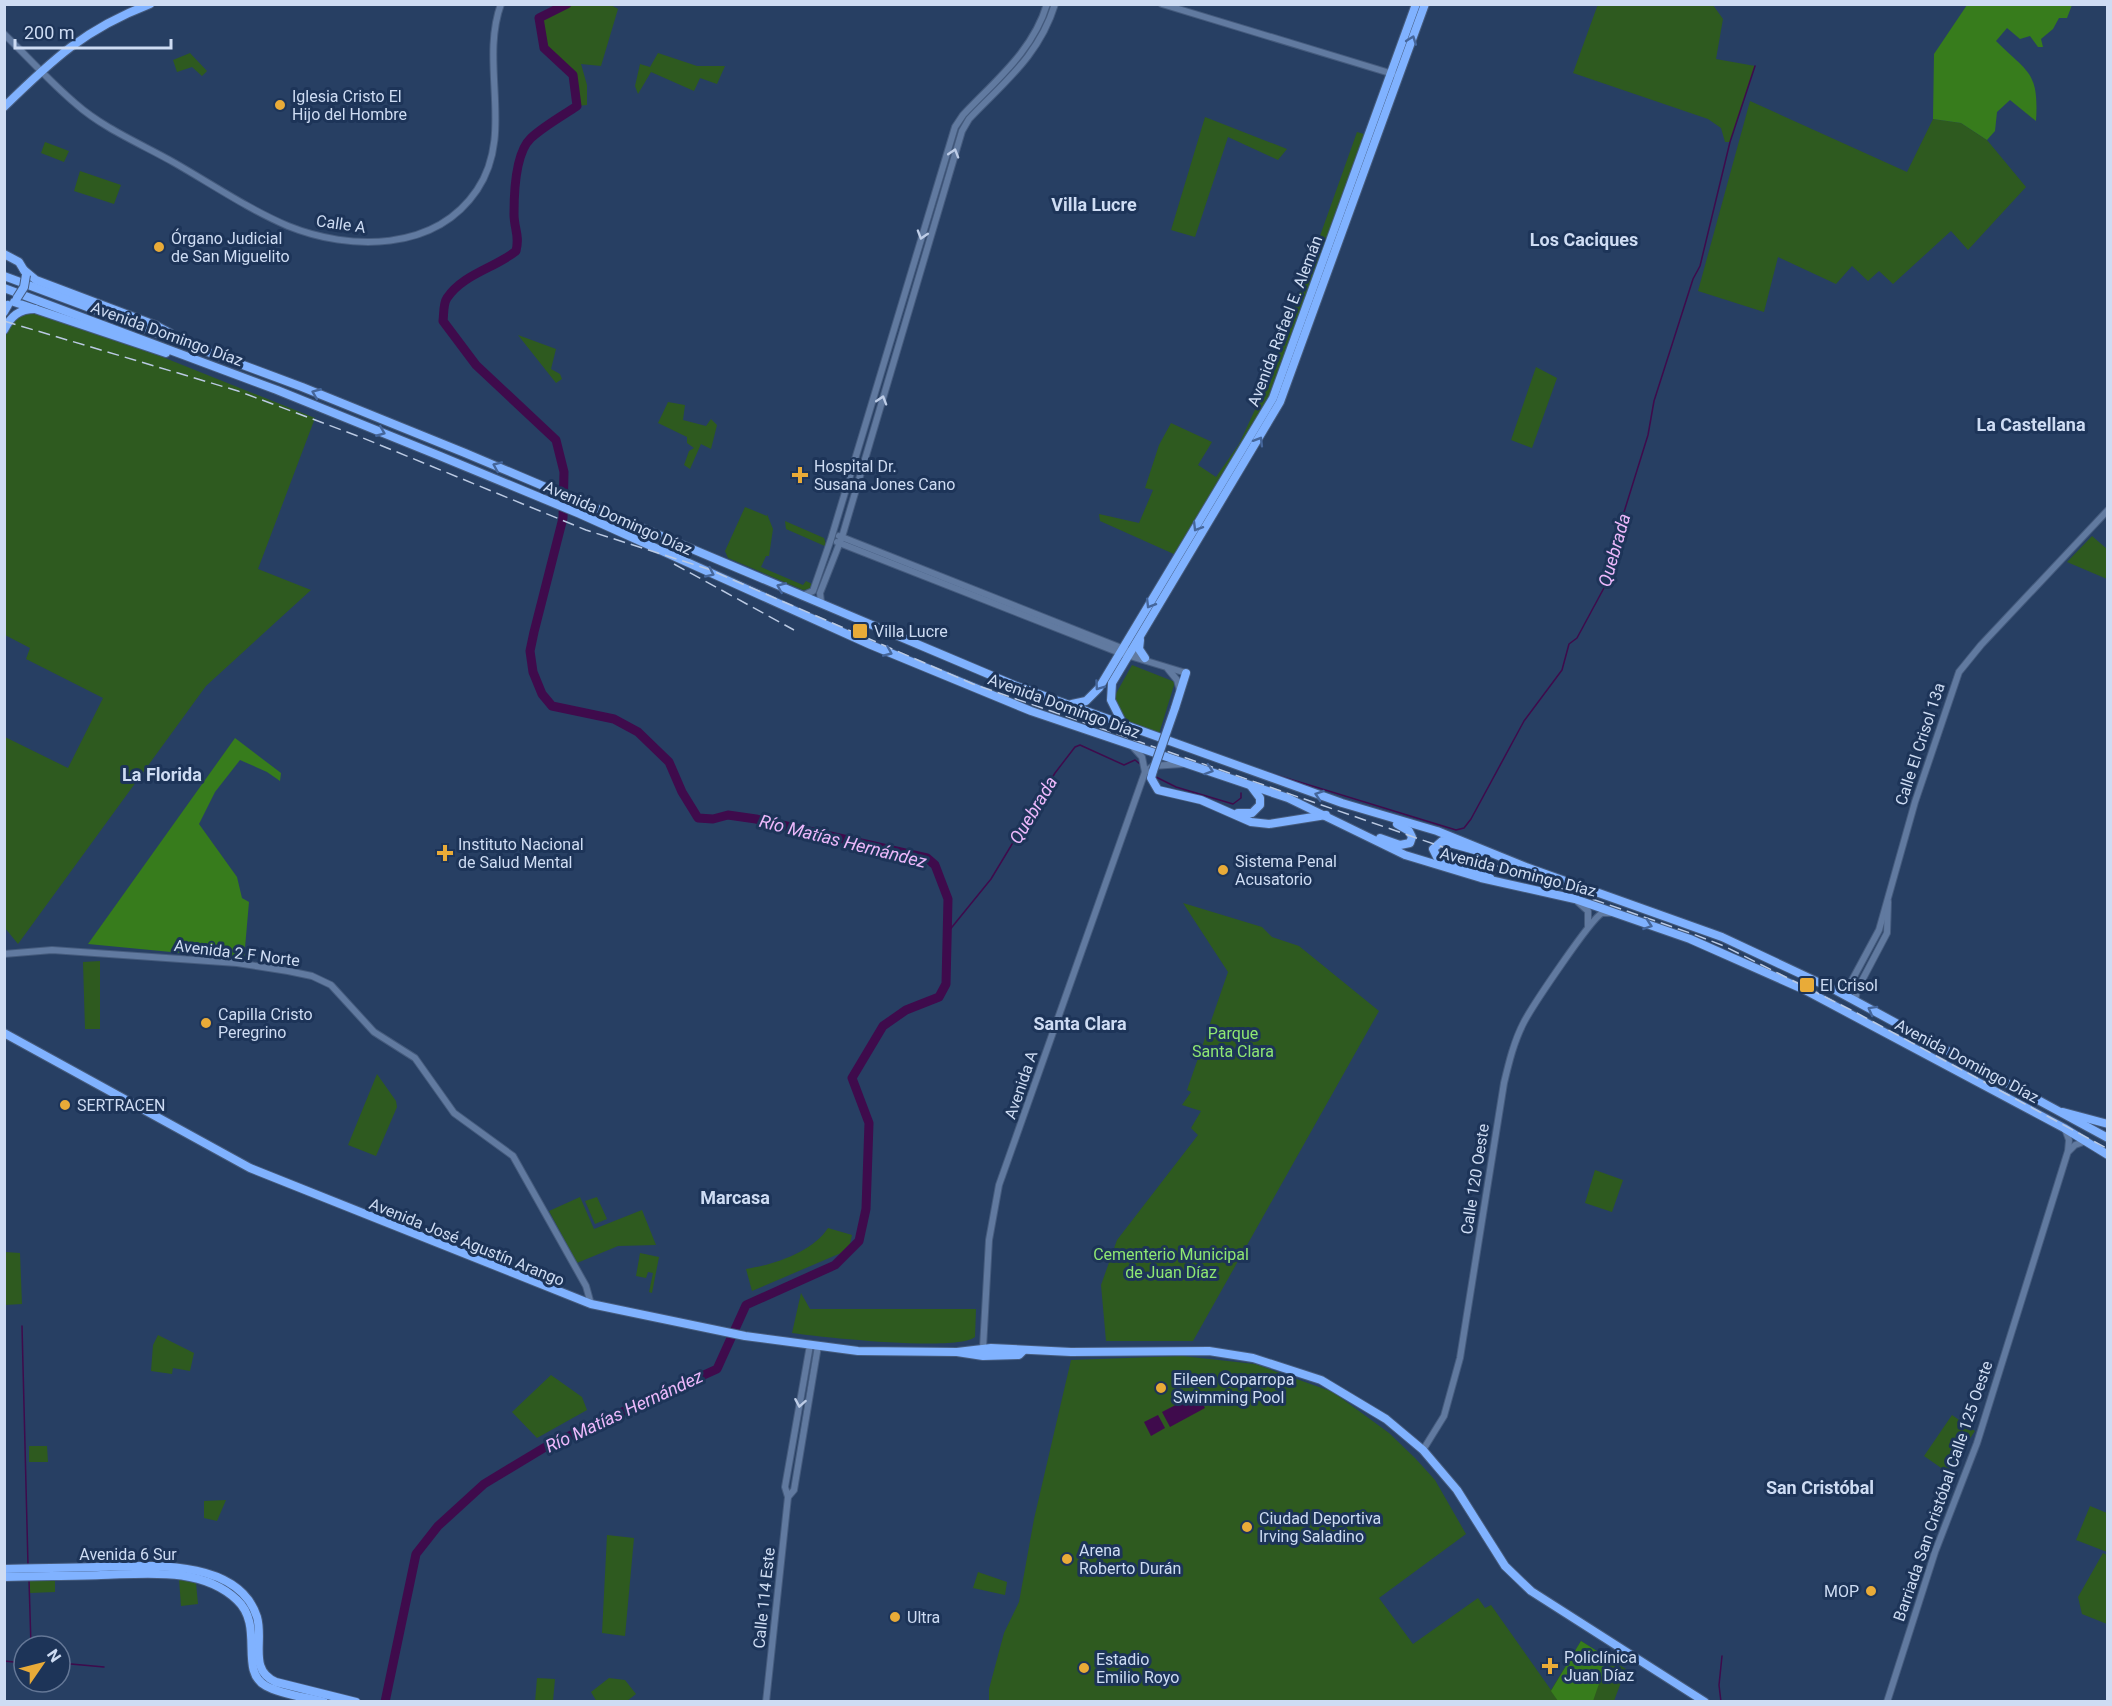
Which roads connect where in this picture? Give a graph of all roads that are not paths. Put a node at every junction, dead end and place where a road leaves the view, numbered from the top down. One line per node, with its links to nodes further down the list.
1 (150, 4): 10 (main road)
2 (501, 4): 10 (street, Calle A)
3 (1047, 4): 9 (street)
4 (1055, 4): 9 (street)
5 (1162, 4): 11 (street)
6 (1416, 4): 11 (main road, Avenida Rafael E. Alemán)
7 (1425, 4): 11 (main road, Avenida Rafael E. Alemán, one-way to 7)
8 (4, 34): 10 (street, Calle A)
9 (1040, 35): 23 (street, one-way to 23); 24 (street, one-way to 9)
10 (41, 71): 12 (main road)
11 (1395, 75): 27 (main road, Avenida Rafael E. Alemán, one-way to 11); 28 (main road, Avenida Rafael E. Alemán, one-way to 28)
12 (4, 107)
13 (6, 253): 14 (main road)
14 (25, 272): 17 (main road, bridge); 20 (main road)
15 (4, 276): 20 (main road, Avenida Domingo Díaz)
16 (4, 288): 21 (main road, Avenida Domingo Díaz)
17 (10, 305): 18 (main road)
18 (45, 311): 19 (main road); 21 (main road)
19 (4, 330)
20 (187, 344): 25 (main road, Avenida Domingo Díaz, one-way to 20)
21 (209, 364): 36 (main road, Avenida Domingo Díaz, one-way to 36)
22 (2108, 510): 46 (street, Calle El Crisol 13a)
23 (832, 536): 24 (street); 25 (street)
24 (841, 540): 26 (street); 28 (street)
25 (802, 596): 26 (main road, Avenida Domingo Díaz)
26 (825, 606): 34 (main road, Avenida Domingo Díaz)
27 (1141, 638): 29 (main road, Avenida Rafael E. Alemán); 30 (main road)
28 (1122, 650): 29 (street); 34 (main road, Avenida Rafael E. Alemán, one-way to 34)
29 (1131, 654): 30 (street); 35 (main road, Avenida Rafael E. Alemán)
30 (1147, 660): 31 (street)
31 (1168, 668): 32 (street); 33 (street)
32 (1186, 674): 33 (main road)
33 (1180, 692): 38 (main road, bridge)
34 (1068, 704): 35 (main road, Avenida Domingo Díaz)
35 (1122, 722): 40 (main road, Avenida Domingo Díaz, one-way to 35)
36 (1132, 746): 37 (main road, Avenida Domingo Díaz); 38 (street)
37 (1189, 764): 38 (street); 39 (main road, Avenida Domingo Díaz, one-way to 39)
38 (1149, 771): 41 (main road); 65 (street, Avenida A)
39 (1248, 783): 41 (main road); 42 (main road, Avenida Domingo Díaz)
40 (1342, 803): 43 (main road); 44 (main road, Avenida Domingo Díaz)
41 (1225, 810): 42 (main road)
42 (1327, 815): 43 (main road, Avenida Domingo Díaz)
43 (1337, 820): 45 (main road, Avenida Domingo Díaz)
44 (1494, 854): 45 (main road); 53 (main road, Avenida Domingo Díaz)
45 (1498, 882): 47 (main road, Avenida Domingo Díaz)
46 (1888, 898): 51 (street, Calle El Crisol 13a); 52 (street, Calle El Crisol 13a)
47 (1575, 899): 48 (main road, Avenida Domingo Díaz); 49 (street)
48 (1622, 915): 49 (street, Calle 120 Oeste); 58 (main road, Avenida Domingo Díaz, one-way to 58)
49 (1588, 927): 68 (street, Calle 120 Oeste)
50 (4, 954): 63 (street, Avenida 2 F Norte)
51 (1863, 962): 52 (street); 53 (street, Calle El Crisol 13a)
52 (1870, 966): 54 (street, Calle El Crisol 13a)
53 (1837, 991): 54 (main road, Avenida Domingo Díaz)
54 (1855, 1001): 56 (main road, Avenida Domingo Díaz, one-way to 54)
55 (4, 1033): 63 (main road, Avenida José Agustín Arango)
56 (2054, 1111): 57 (main road); 59 (main road, Avenida Domingo Díaz)
57 (2108, 1124)
58 (2064, 1128): 60 (main road, Avenida Domingo Díaz); 61 (street, Barriada San Cristóbal Calle 125 Oeste)
59 (2108, 1138)
60 (2086, 1141): 61 (street); 62 (main road, Avenida Domingo Díaz)
61 (2068, 1151): 75 (street, Barriada San Cristóbal Calle 125 Oeste)
62 (2108, 1155)
63 (591, 1304): 64 (main road, Avenida José Agustín Arango)
64 (814, 1346): 67 (main road, Avenida José Agustín Arango); 73 (street, Calle 114 Este)
65 (983, 1348): 66 (main road, Avenida José Agustín Arango); 67 (main road, Avenida José Agustín Arango)
66 (1023, 1351): 67 (main road, Avenida José Agustín Arango); 68 (main road, Avenida José Agustín Arango)
67 (957, 1352)
68 (1424, 1450): 74 (main road, Avenida José Agustín Arango)
69 (4, 1569): 72 (main road, Avenida 6 Sur)
70 (4, 1577): 71 (main road, Avenida 6 Sur)
71 (324, 1701)
72 (356, 1701)
73 (766, 1701)
74 (1705, 1701)
75 (1887, 1701)

